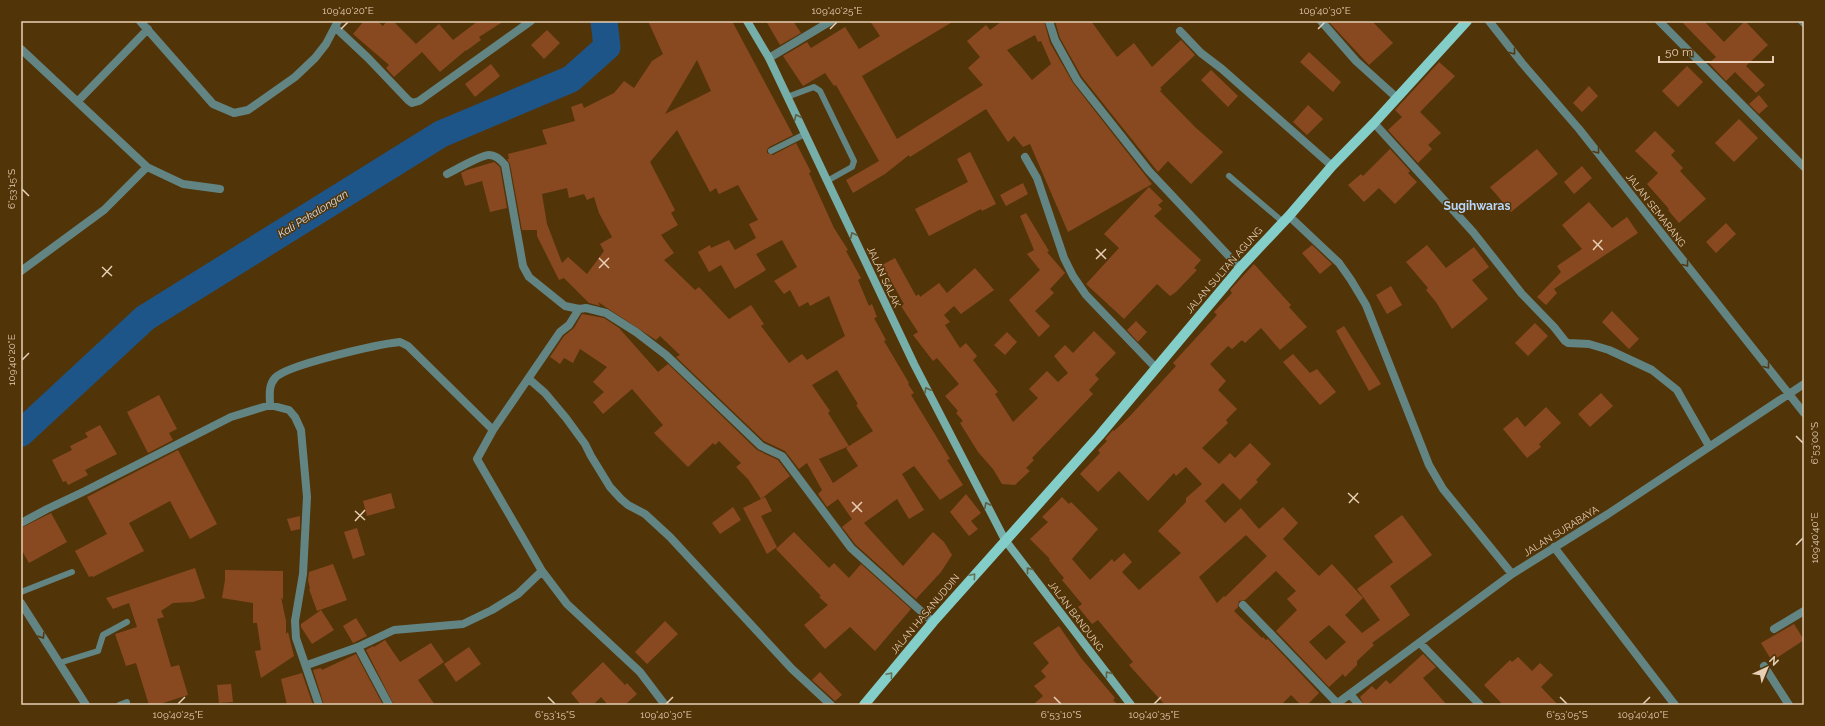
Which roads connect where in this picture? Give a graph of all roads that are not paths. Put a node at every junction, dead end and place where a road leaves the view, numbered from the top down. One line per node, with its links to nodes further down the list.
1 (140, 21): 11 (street)
2 (531, 21): 10 (street)
3 (747, 21): 14 (main road, JALAN SALAK)
4 (831, 21): 14 (street)
5 (1049, 21): 30 (street)
6 (1321, 21): 16 (street)
7 (1467, 21): 16 (main road, JALAN SULTAN AGUNG)
8 (1490, 21): 36 (street, JALAN SEMARANG, one-way to 36)
9 (1659, 21): 24 (street)
10 (336, 24): 11 (street)
11 (148, 29): 17 (street)
12 (1180, 31): 22 (street)
13 (21, 49): 17 (street)
14 (769, 58): 15 (main road, JALAN SALAK)
15 (788, 97): 19 (main road, JALAN SALAK, one-way to 15); 27 (lane)
16 (1396, 97): 18 (main road, JALAN SULTAN AGUNG)
17 (78, 101): 23 (street)
18 (1374, 123): 22 (main road, JALAN SULTAN AGUNG); 40 (street)
19 (805, 134): 20 (lane); 27 (main road, JALAN SALAK)
20 (771, 151)
21 (1025, 157): 33 (street)
22 (1332, 166): 29 (main road, JALAN SULTAN AGUNG)
23 (147, 167): 28 (street); 31 (street)
24 (1804, 167)
25 (447, 174): 32 (street)
26 (1229, 176): 29 (lane)
27 (827, 180): 42 (main road, JALAN SALAK, one-way to 27)
28 (220, 189)
29 (1286, 219): 30 (main road, JALAN SULTAN AGUNG); 46 (street)
30 (1240, 268): 33 (main road, JALAN SULTAN AGUNG)
31 (21, 271)
32 (579, 309): 34 (street); 52 (street)
33 (1156, 368): 42 (main road, JALAN SULTAN AGUNG)
34 (529, 379): 39 (street); 67 (street)
35 (1804, 384): 36 (street, JALAN SURABAYA)
36 (1789, 394): 38 (street, JALAN SEMARANG); 40 (street, JALAN SURABAYA)
37 (270, 405): 39 (street); 41 (street); 57 (street)
38 (1804, 413)
39 (493, 430): 44 (street)
40 (1709, 446): 43 (street, JALAN SURABAYA)
41 (21, 523)
42 (1005, 540): 52 (main road, JALAN HASANUDDIN, one-way to 42); 69 (main road, JALAN BANDUNG, one-way to 42)
43 (1554, 547): 46 (street, JALAN SURABAYA); 72 (street)
44 (542, 571): 55 (street); 66 (street)
45 (72, 572): 47 (lane)
46 (1512, 574): 54 (street, JALAN SURABAYA)
47 (21, 592)
48 (21, 603): 56 (street, one-way to 56)
49 (1243, 605): 61 (street)
50 (1804, 611): 53 (street)
51 (127, 622): 56 (lane)
52 (933, 622): 68 (main road, JALAN HASANUDDIN, one-way to 52)
53 (1774, 629)
54 (1420, 643): 59 (street, JALAN SURABAYA); 71 (street)
55 (358, 647): 57 (street); 65 (street)
56 (59, 663): 62 (street)
57 (306, 665): 64 (street)
58 (1764, 666): 73 (street)
59 (1350, 694): 61 (street, JALAN SURABAYA); 70 (street)
60 (127, 702): 63 (lane)
61 (1336, 704)
62 (86, 705)
63 (118, 705)
64 (319, 705)
65 (389, 705)
66 (665, 705)
67 (831, 705)
68 (864, 705)
69 (1131, 705)
70 (1359, 705)
71 (1480, 705)
72 (1675, 705)
73 (1789, 705)

